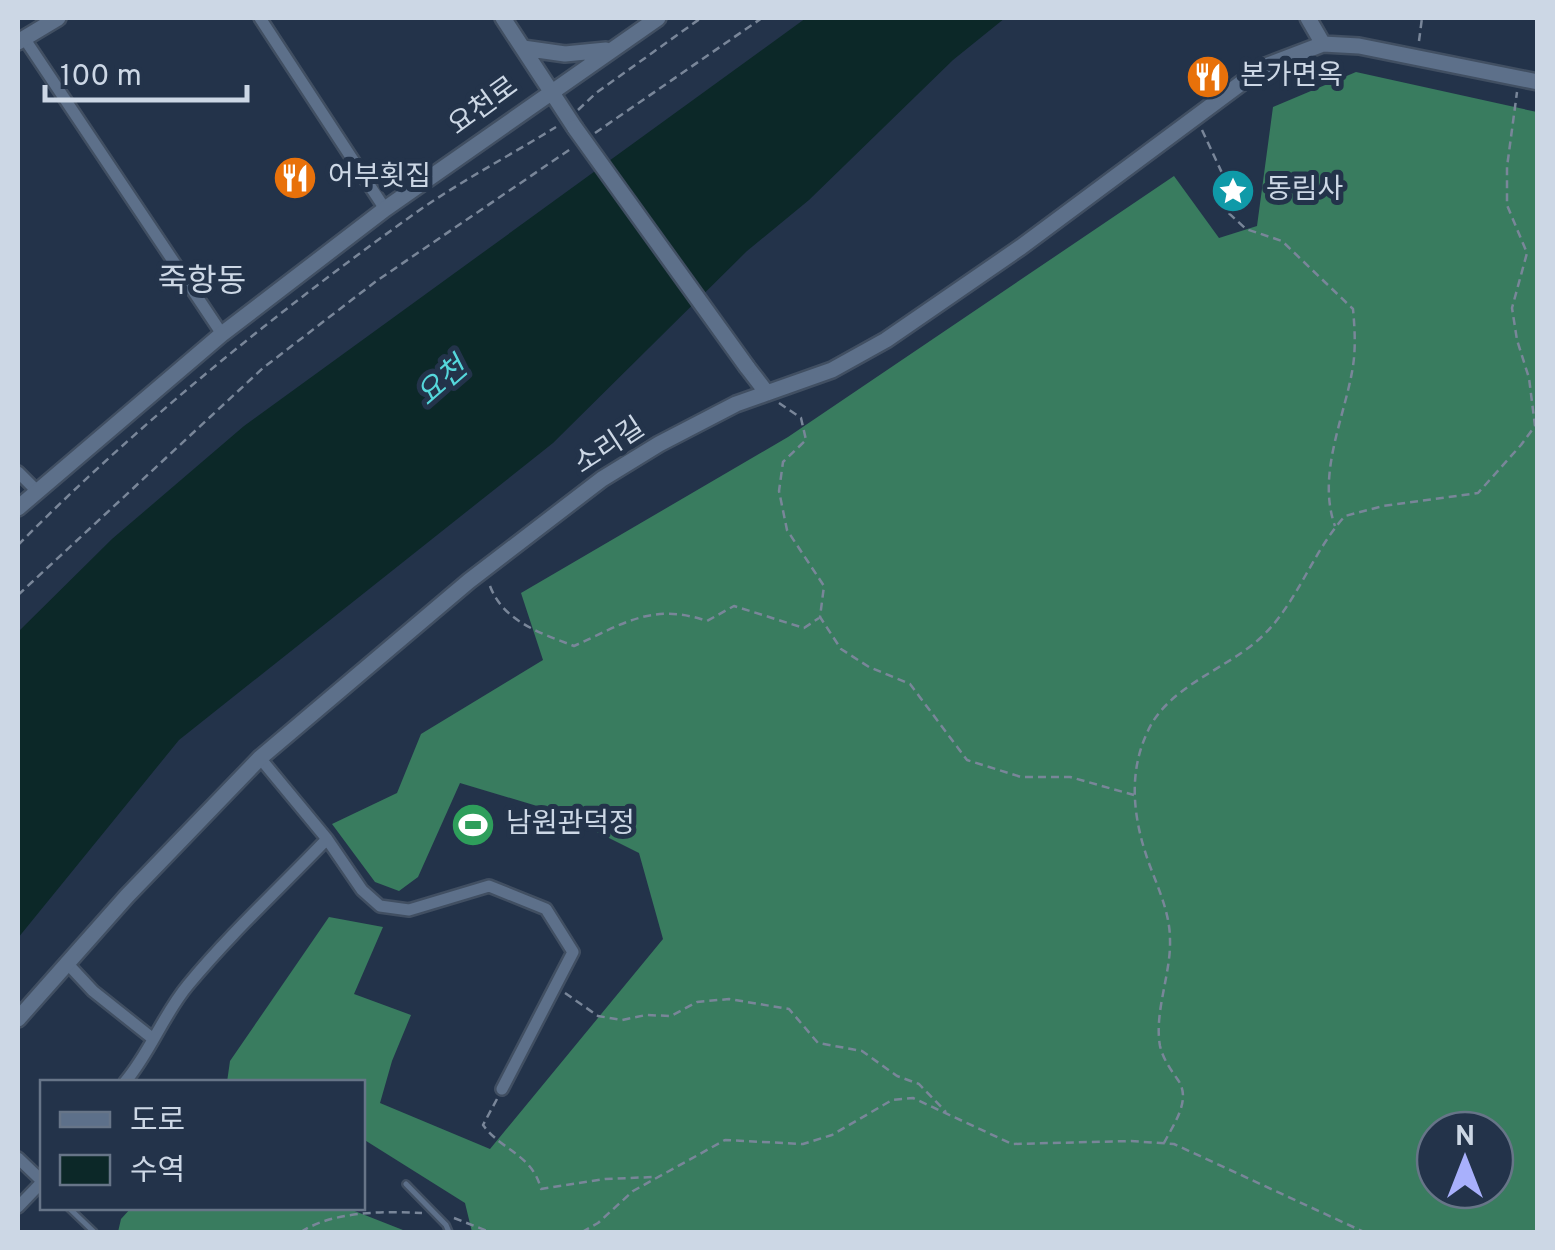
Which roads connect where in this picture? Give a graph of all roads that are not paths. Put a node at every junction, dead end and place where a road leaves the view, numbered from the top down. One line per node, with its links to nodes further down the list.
1 (58, 18): 6 (main road)
2 (260, 18): 12 (street)
3 (503, 18): 8 (main road)
4 (658, 18): 9 (main road, 요천로)
5 (1308, 18): 7 (main road)
6 (21, 40): 13 (street)
7 (1323, 44): 10 (main road); 14 (main road, 소리길)
8 (523, 48): 9 (main road); 11 (main road)
9 (610, 50): 11 (main road, 요천로)
10 (1538, 82)
11 (550, 90): 12 (main road, 요천로); 14 (main road, bridge)
12 (385, 209): 13 (main road, 요천로)
13 (222, 334): 16 (main road, 요천로)
14 (766, 393): 18 (main road, 소리길)
15 (18, 470): 16 (street)
16 (36, 490): 17 (main road, 요천로)
17 (18, 508)
18 (260, 758): 19 (street); 20 (main road, 소리길)
19 (327, 839): 22 (street); 24 (street)
20 (66, 962): 21 (main road, 소리길); 22 (street)
21 (18, 1020)
22 (152, 1038): 23 (street)
23 (127, 1080)
24 (502, 1089)
25 (18, 1158): 26 (street)
26 (40, 1180)
27 (40, 1184): 29 (street)
28 (406, 1184): 32 (lane)
29 (18, 1207)
30 (71, 1210): 31 (lane)
31 (94, 1232)
32 (449, 1232)

